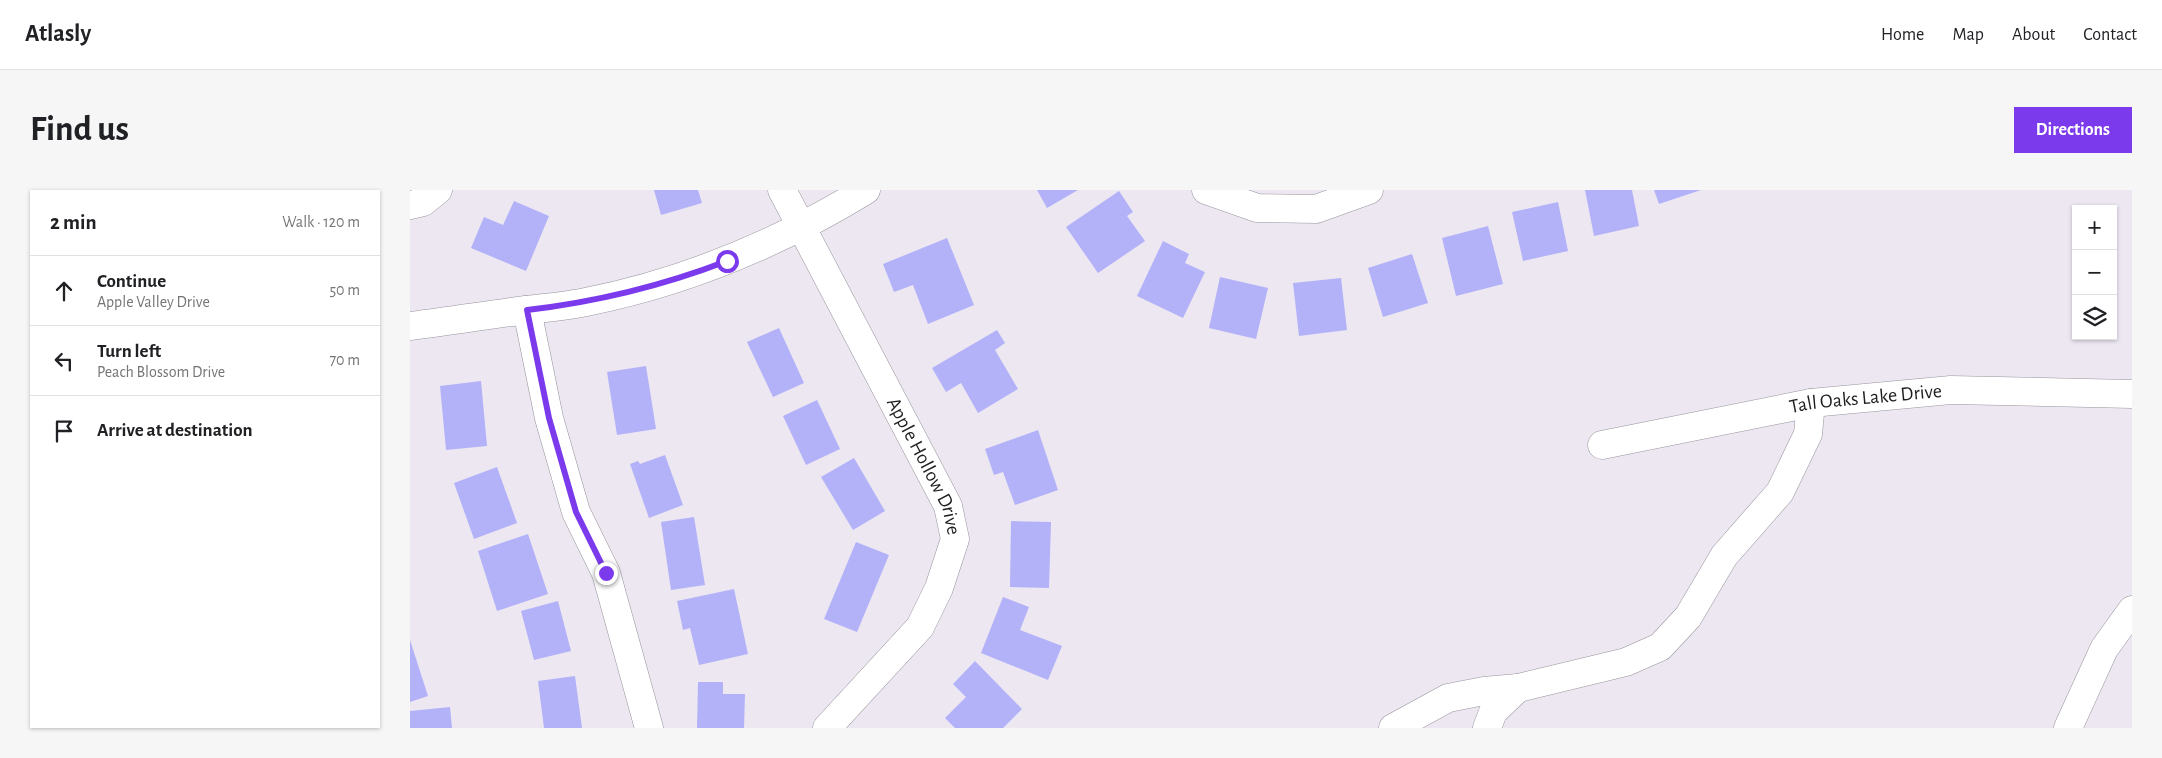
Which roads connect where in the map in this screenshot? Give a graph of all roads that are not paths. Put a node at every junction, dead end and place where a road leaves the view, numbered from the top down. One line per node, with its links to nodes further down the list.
1 (438, 190): 6 (street)
2 (782, 190): 7 (street, Apple Hollow Drive)
3 (866, 190): 7 (street)
4 (1206, 190): 5 (street)
5 (1369, 190)
6 (410, 205)
7 (802, 226): 8 (street); 16 (street, Apple Hollow Drive)
8 (527, 310): 9 (street); 15 (street)
9 (410, 326)
10 (2132, 394): 11 (street, Tall Oaks Lake Drive)
11 (1810, 403): 12 (street, Tall Oaks Lake Drive); 14 (street)
12 (1602, 445)
13 (2132, 610): 19 (street)
14 (1518, 688): 17 (street); 18 (street)
15 (649, 728)
16 (827, 728)
17 (1393, 728)
18 (1487, 728)
19 (2068, 728)

